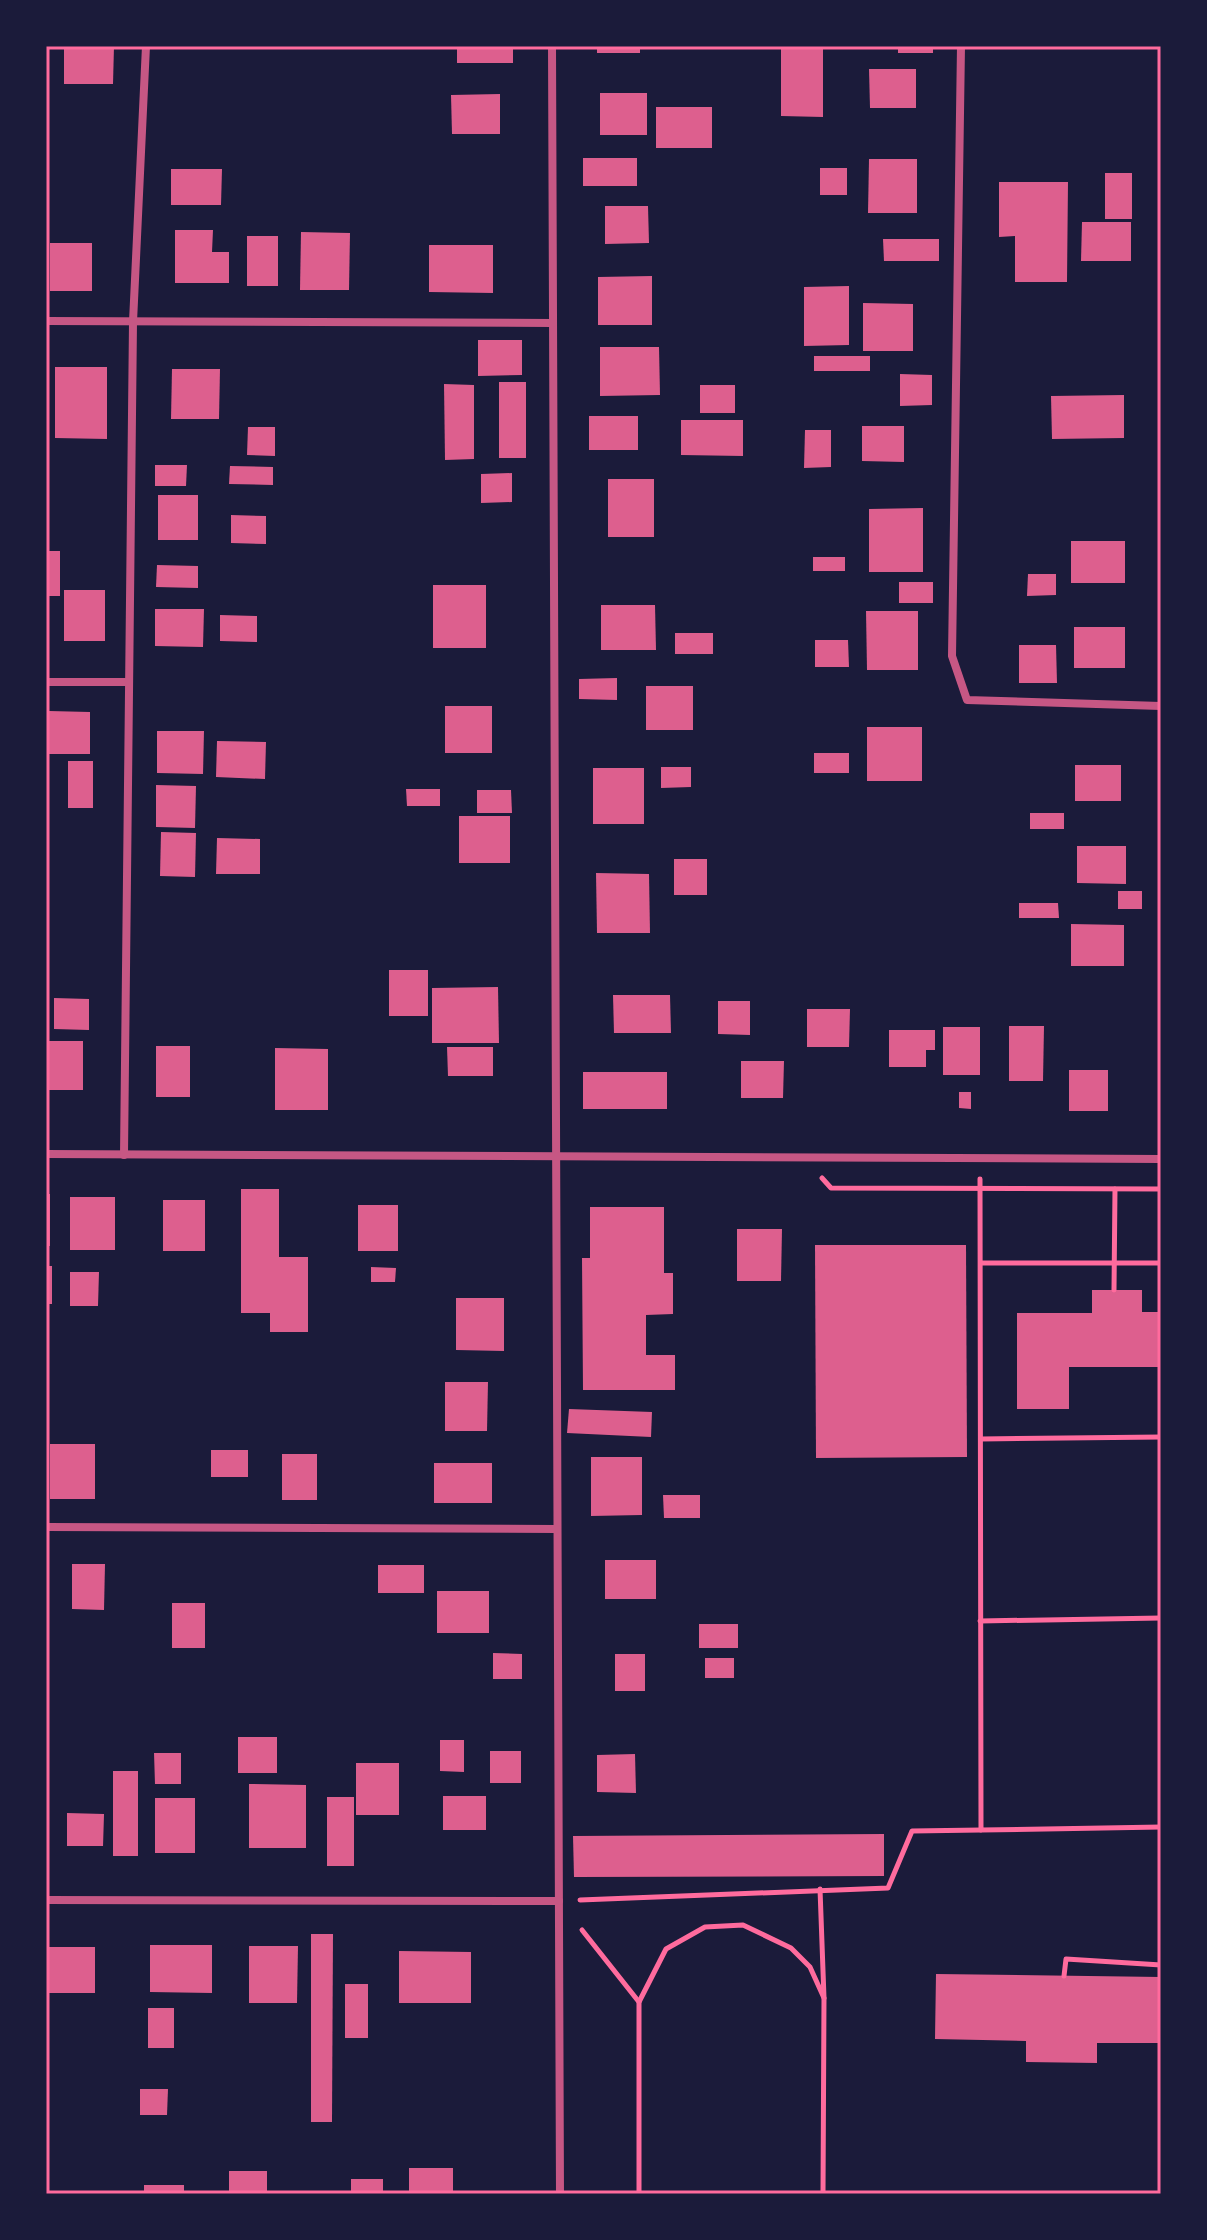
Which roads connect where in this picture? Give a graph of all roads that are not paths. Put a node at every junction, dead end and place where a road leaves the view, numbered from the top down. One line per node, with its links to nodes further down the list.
1 (146, 46): 5 (street)
2 (552, 46): 6 (street)
3 (961, 46): 9 (street)
4 (46, 321): 5 (street)
5 (133, 322): 6 (street); 8 (street)
6 (553, 323): 12 (street)
7 (46, 682): 8 (street)
8 (129, 682): 11 (street)
9 (1161, 706)
10 (46, 1154): 11 (street)
11 (124, 1155): 12 (street)
12 (556, 1157): 13 (street); 15 (street)
13 (1161, 1159)
14 (46, 1527): 15 (street)
15 (557, 1529): 17 (street)
16 (46, 1900): 17 (street)
17 (559, 1901): 18 (street)
18 (560, 2194)

